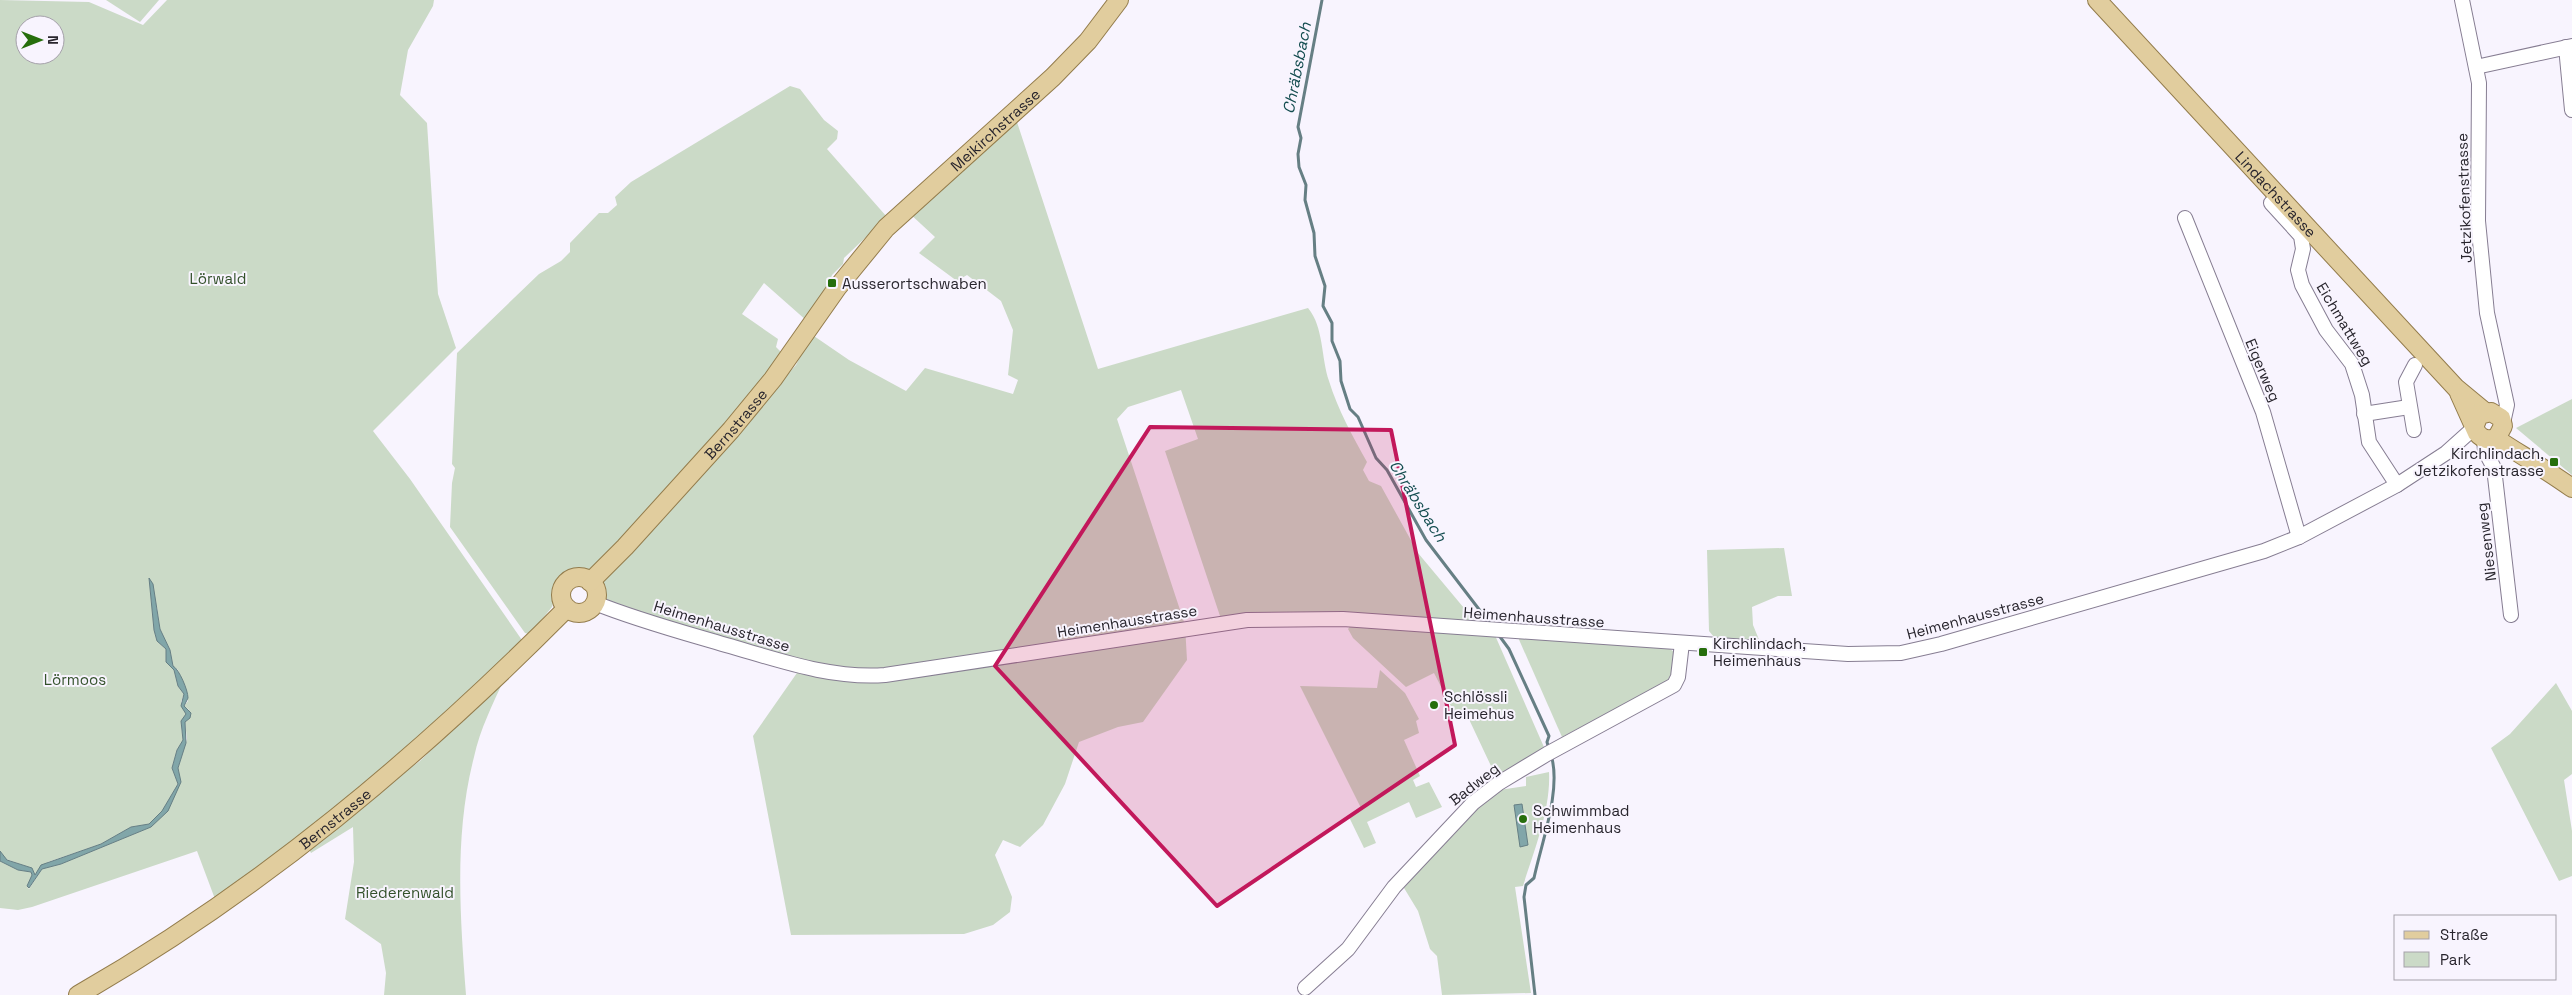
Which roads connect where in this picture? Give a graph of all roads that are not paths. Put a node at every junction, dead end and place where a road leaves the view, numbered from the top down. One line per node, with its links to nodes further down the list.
1 (1119, 0): 9 (main road, Meikirchstrasse)
2 (2097, 0): 13 (main road, Lindachstrasse)
3 (2462, 0): 5 (street, Jetzikofenstrasse)
4 (2569, 46): 5 (street); 6 (street)
5 (2476, 67): 13 (street, Jetzikofenstrasse)
6 (2572, 110)
7 (2271, 203): 12 (street, Eichmattweg)
8 (2185, 218): 17 (street, Eigerweg)
9 (864, 254): 18 (main road, Bernstrasse)
10 (2415, 365): 11 (street)
11 (2409, 407): 12 (street); 14 (street)
12 (2364, 414): 15 (street, Eichmattweg)
13 (2488, 426): 15 (street, Heimenhausstrasse); 16 (main road, Lindachstrasse); 21 (street, Niesenweg)
14 (2414, 430)
15 (2397, 485): 17 (street, Heimenhausstrasse)
16 (2572, 488)
17 (2299, 537): 22 (street, Heimenhausstrasse)
18 (590, 582): 19 (main road); 20 (main road)
19 (595, 602): 20 (main road); 22 (street, Heimenhausstrasse)
20 (567, 608): 24 (main road, Bernstrasse)
21 (2511, 615)
22 (1682, 643): 23 (street, Badweg)
23 (1304, 988)
24 (78, 995)

